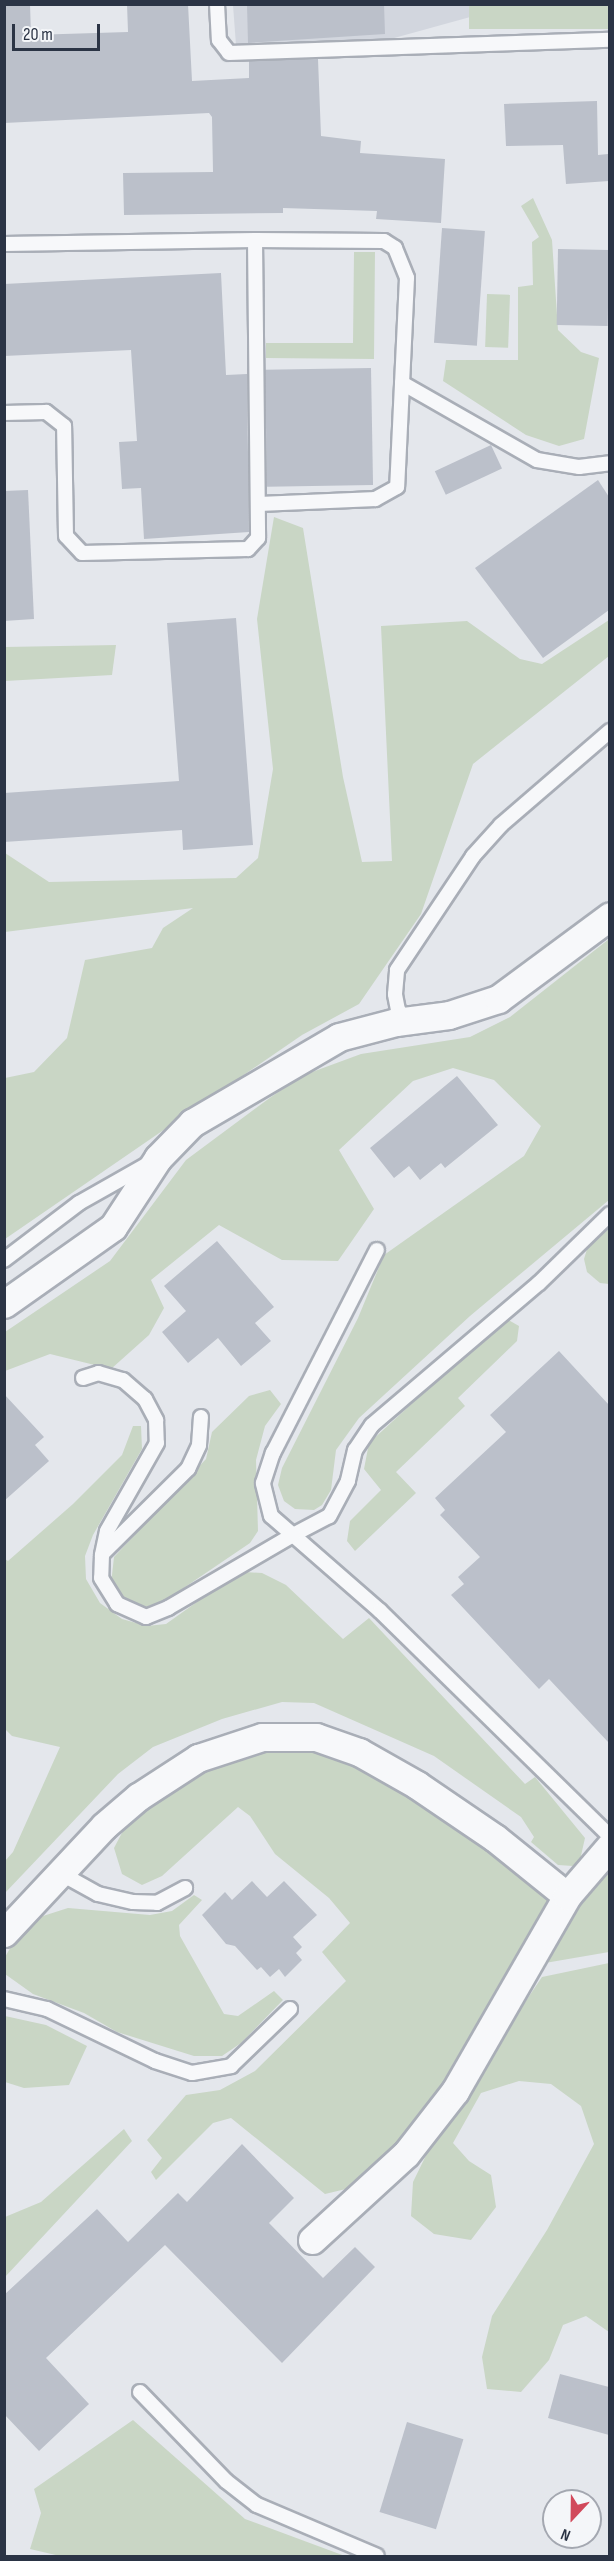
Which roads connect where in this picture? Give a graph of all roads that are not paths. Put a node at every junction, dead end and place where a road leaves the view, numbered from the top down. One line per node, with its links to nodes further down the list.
1 (217, 4): 2 (lane)
2 (609, 40)
3 (255, 240): 4 (lane); 5 (lane); 8 (lane)
4 (4, 244)
5 (402, 383): 7 (lane); 8 (lane)
6 (4, 413): 8 (lane)
7 (609, 463)
8 (260, 504)
9 (609, 731): 11 (lane)
10 (609, 916): 11 (street)
11 (407, 1021): 12 (street)
12 (158, 1158): 15 (lane); 16 (street)
13 (609, 1214): 19 (lane)
14 (377, 1250): 19 (lane)
15 (4, 1260)
16 (4, 1304)
17 (82, 1378): 20 (lane)
18 (201, 1417): 20 (lane)
19 (292, 1535): 20 (lane); 21 (lane)
20 (102, 1555)
21 (609, 1836)
22 (609, 1846): 25 (street)
23 (60, 1873): 24 (lane); 25 (street); 26 (street)
24 (185, 1888)
25 (567, 1896): 29 (street)
26 (4, 1933)
27 (4, 1999): 28 (lane)
28 (290, 2009)
29 (312, 2240)
30 (140, 2392): 31 (lane)
31 (377, 2556)

